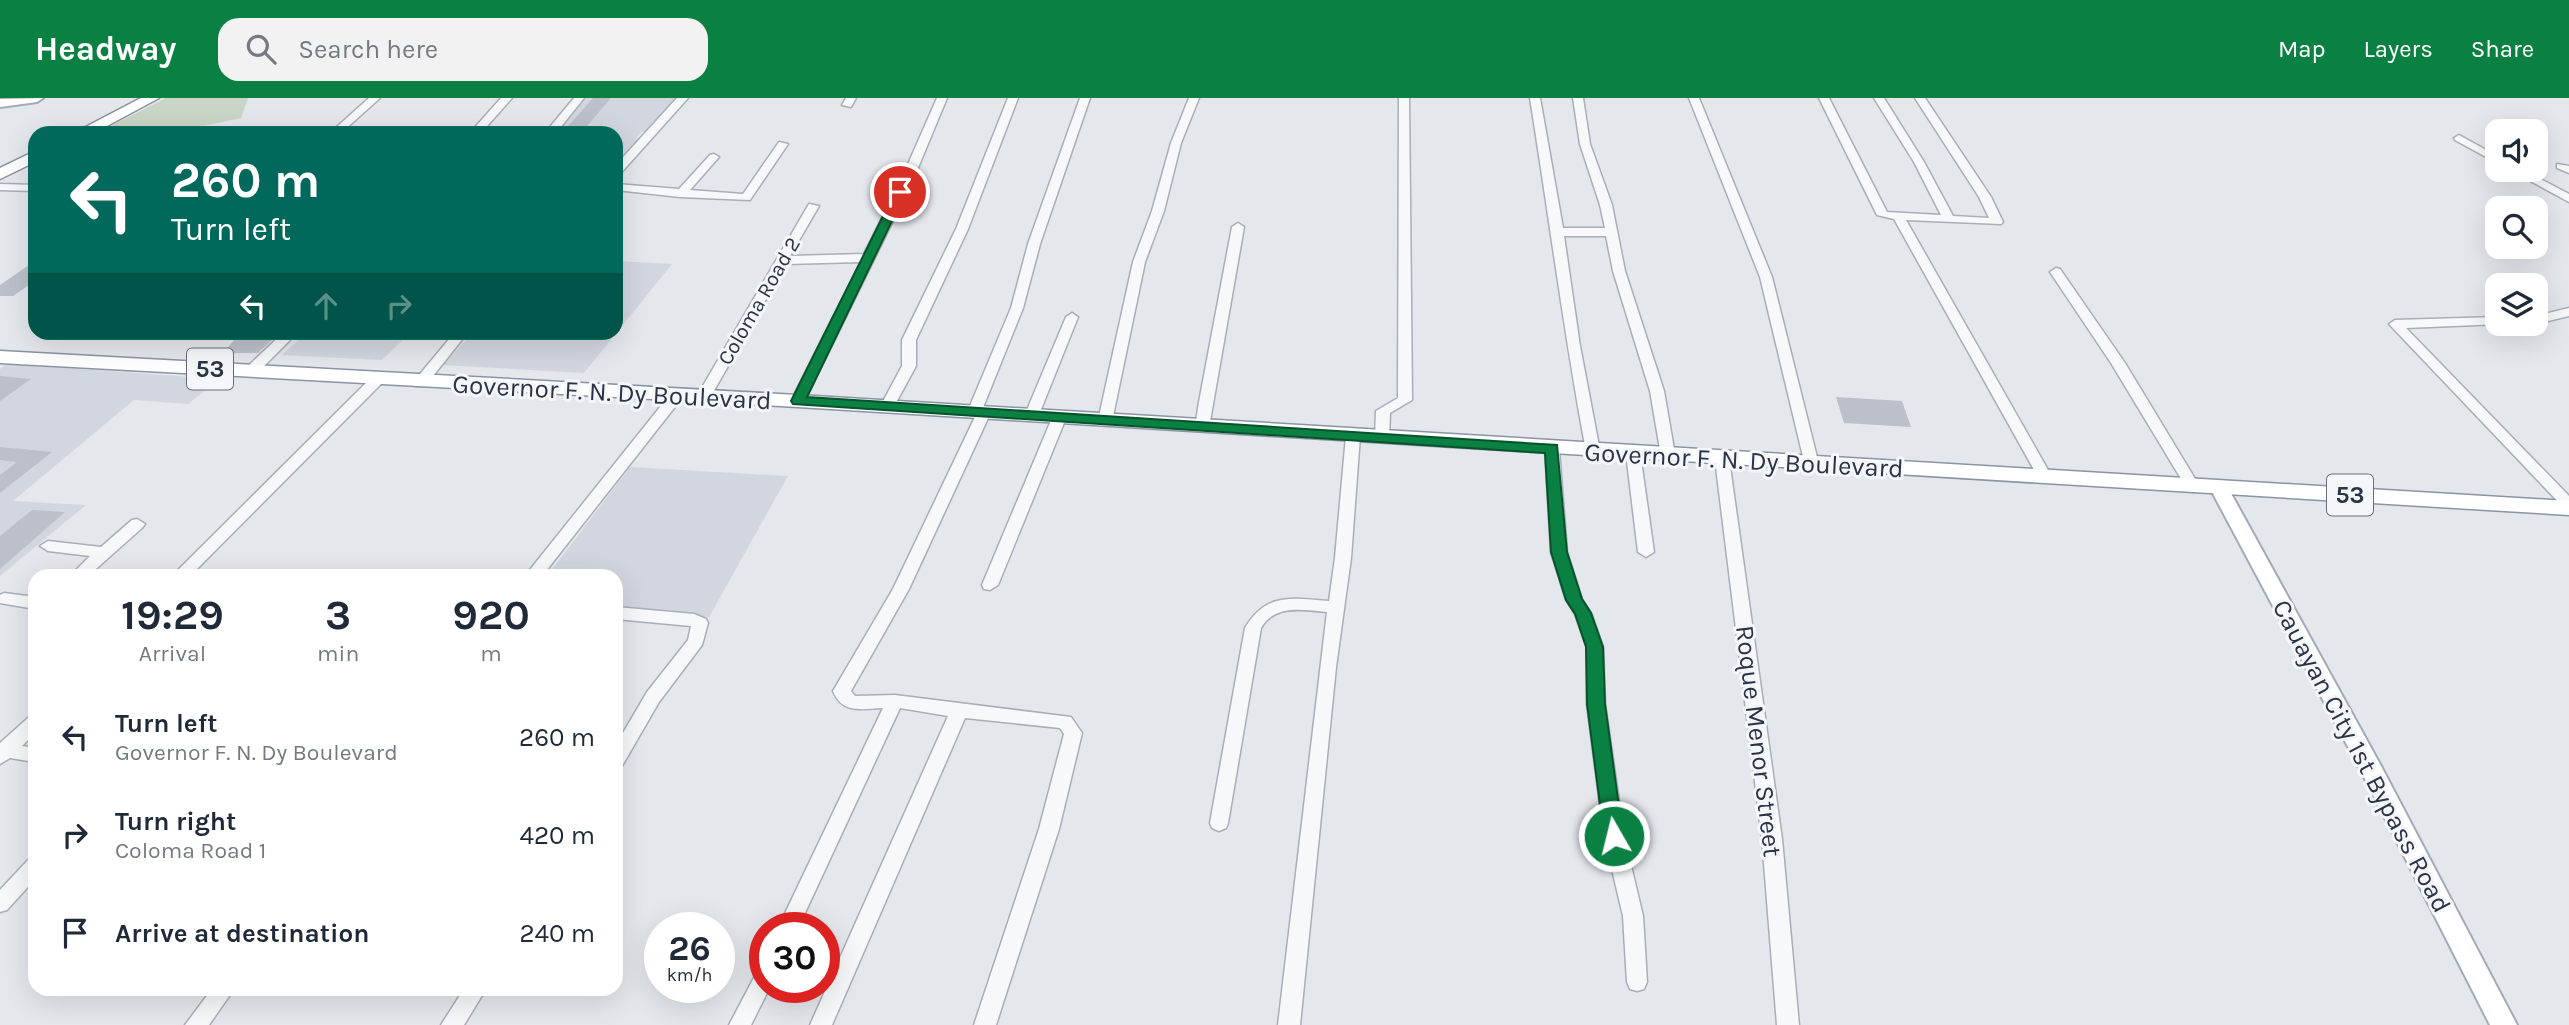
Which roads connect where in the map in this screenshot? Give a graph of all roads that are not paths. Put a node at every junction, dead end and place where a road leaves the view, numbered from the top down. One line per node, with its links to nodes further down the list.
1 (37, 98): 18 (main road)
2 (152, 98): 20 (highway)
3 (375, 98): 21 (street)
4 (507, 98): 22 (street)
5 (579, 98): 23 (street)
6 (683, 98): 29 (street)
7 (942, 98): 43 (street)
8 (1013, 98): 59 (street)
9 (1085, 98): 60 (street)
10 (1194, 98): 63 (street)
11 (1404, 98): 66 (street)
12 (1535, 98): 41 (street)
13 (1578, 98): 42 (street)
14 (1694, 98): 72 (street)
15 (1824, 98): 38 (street)
16 (1879, 98): 39 (street)
17 (1920, 98): 39 (street)
18 (21, 99): 19 (main road)
19 (0, 103)
20 (96, 126)
21 (343, 126)
22 (481, 126)
23 (556, 126)
24 (2459, 138): 26 (street)
25 (783, 144): 35 (street)
26 (2485, 153)
27 (714, 157): 35 (street)
28 (28, 160): 30 (highway)
29 (623, 164)
30 (0, 174)
31 (2537, 182): 36 (street)
32 (0, 187): 33 (street)
33 (28, 188)
34 (623, 188): 35 (street)
35 (680, 194)
36 (2569, 199)
37 (813, 206): 44 (street, Coloma Road 2)
38 (1899, 218): 39 (street); 73 (street)
39 (1949, 220)
40 (1238, 227): 64 (street)
41 (1558, 232): 42 (street); 68 (street)
42 (1611, 232): 70 (street)
43 (867, 258): 44 (street); 58 (street)
44 (783, 260): 57 (street, Coloma Road 2)
45 (2056, 272): 74 (street)
46 (2569, 312): 48 (street)
47 (1072, 317): 61 (street)
48 (2548, 317)
49 (2485, 321): 76 (street)
50 (284, 340): 53 (street)
51 (455, 340): 55 (street)
52 (1, 358): 53 (highway, Governor F. N. Dy Boulevard / 53)
53 (251, 371): 54 (highway, Governor F. N. Dy Boulevard / 53)
54 (377, 380): 55 (highway, Governor F. N. Dy Boulevard / 53); 82 (street)
55 (420, 383): 56 (highway, Governor F. N. Dy Boulevard / 53)
56 (677, 394): 57 (highway, Governor F. N. Dy Boulevard / 53); 83 (street)
57 (704, 396): 58 (highway, Governor F. N. Dy Boulevard / 53)
58 (798, 401): 59 (highway, Governor F. N. Dy Boulevard / 53)
59 (887, 407): 60 (highway, Governor F. N. Dy Boulevard / 53)
60 (978, 414): 61 (highway, Governor F. N. Dy Boulevard / 53); 89 (street)
61 (1031, 417): 62 (highway, Governor F. N. Dy Boulevard / 53)
62 (1059, 418): 63 (highway, Governor F. N. Dy Boulevard / 53); 84 (street)
63 (1105, 421): 64 (highway, Governor F. N. Dy Boulevard / 53)
64 (1202, 427): 65 (highway, Governor F. N. Dy Boulevard / 53)
65 (1353, 436): 66 (highway, Governor F. N. Dy Boulevard / 53); 87 (street)
66 (1382, 438): 67 (highway, Governor F. N. Dy Boulevard / 53)
67 (1552, 449): 68 (highway, Governor F. N. Dy Boulevard / 53); 99 (street)
68 (1593, 451): 69 (highway, Governor F. N. Dy Boulevard / 53)
69 (1633, 453): 70 (highway, Governor F. N. Dy Boulevard / 53); 79 (street)
70 (1668, 455): 71 (highway, Governor F. N. Dy Boulevard / 53)
71 (1723, 459): 72 (highway, Governor F. N. Dy Boulevard / 53); 109 (street, Roque Menor Street)
72 (1812, 464): 73 (highway, Governor F. N. Dy Boulevard / 53)
73 (2045, 477): 74 (highway, Governor F. N. Dy Boulevard / 53)
74 (2193, 486): 75 (highway, Governor F. N. Dy Boulevard / 53)
75 (2219, 488): 76 (highway, Governor F. N. Dy Boulevard / 53); 110 (main road, Cauayan City 1st Bypass Road)
76 (2569, 506)
77 (137, 524): 80 (street)
78 (48, 546): 80 (street)
79 (1646, 552)
80 (105, 553): 81 (street)
81 (86, 569)
82 (187, 569)
83 (539, 569)
84 (990, 585)
85 (4, 599): 86 (street)
86 (28, 602)
87 (1336, 607): 95 (street); 108 (street)
88 (623, 614): 92 (street)
89 (895, 701): 90 (street); 98 (street)
90 (958, 711): 106 (street); 107 (street)
91 (28, 729): 93 (street)
92 (623, 749)
93 (2, 753): 94 (street)
94 (28, 755)
95 (1219, 823)
96 (28, 874): 97 (street)
97 (0, 904)
98 (796, 912)
99 (1637, 982)
100 (218, 996): 103 (street)
101 (471, 996): 104 (street)
102 (751, 1003): 105 (street)
103 (195, 1025)
104 (452, 1025)
105 (740, 1025)
106 (821, 1025)
107 (985, 1025)
108 (1289, 1025)
109 (1788, 1025)
110 (2504, 1025)

